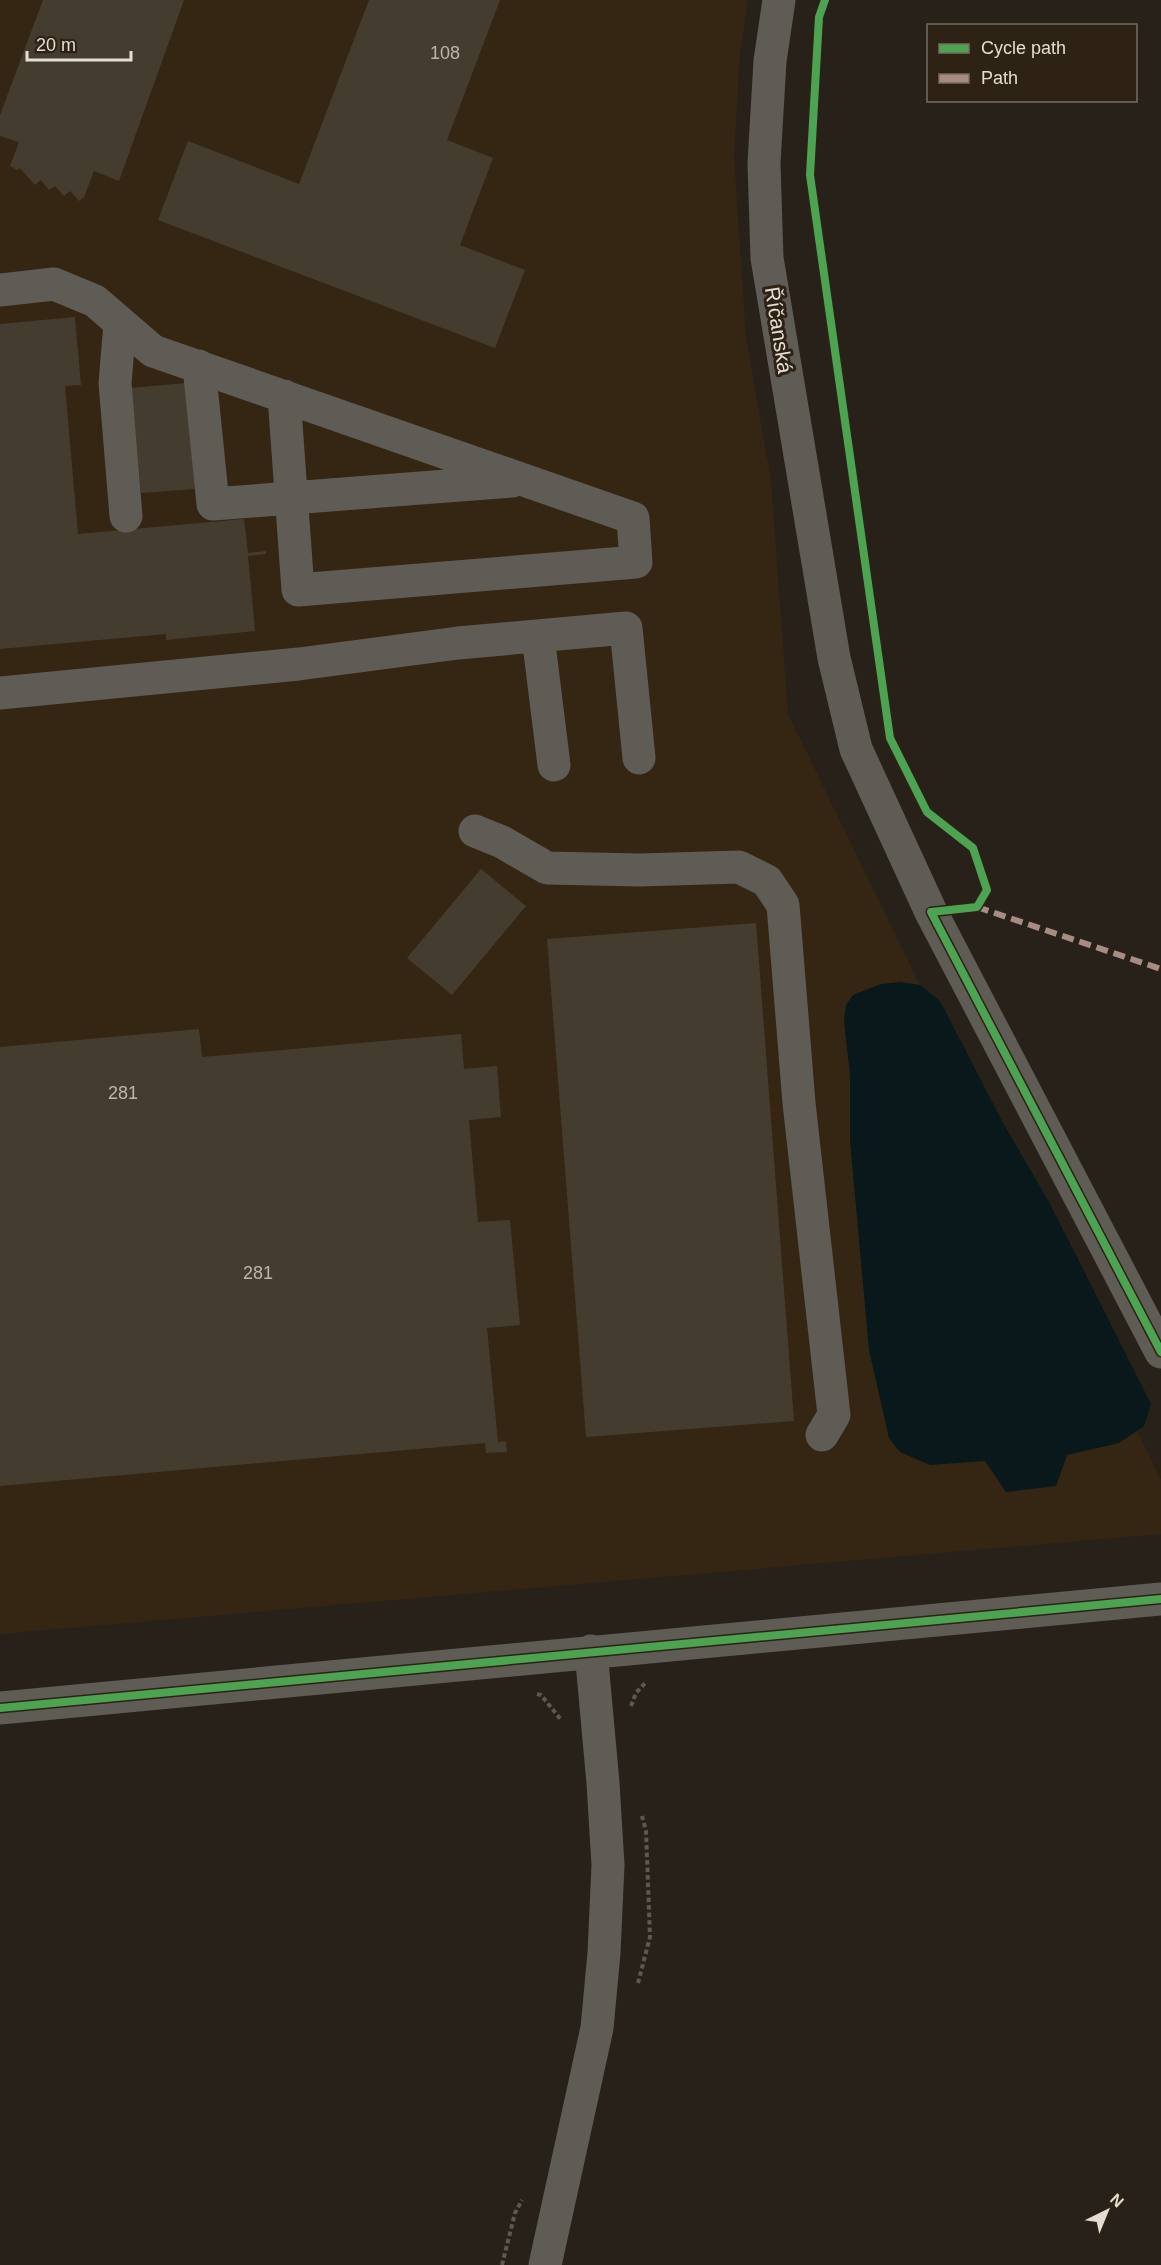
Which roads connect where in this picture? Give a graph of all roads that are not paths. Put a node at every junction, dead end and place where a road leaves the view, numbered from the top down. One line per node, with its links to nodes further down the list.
1 (779, 0): 14 (street, Říčanská)
2 (0, 290): 3 (street)
3 (120, 324): 4 (street); 8 (street)
4 (199, 366): 5 (street); 7 (street)
5 (284, 396): 6 (street); 7 (street)
6 (524, 480): 7 (street); 7 (street)
7 (291, 498)
8 (126, 516)
9 (538, 636): 10 (street); 11 (street); 12 (street)
10 (0, 693)
11 (639, 758)
12 (554, 765)
13 (474, 831): 15 (street)
14 (1161, 1352)
15 (822, 1435)
16 (1161, 1599): 17 (street)
17 (591, 1651): 18 (street); 19 (street)
18 (0, 1708)
19 (545, 2265)

